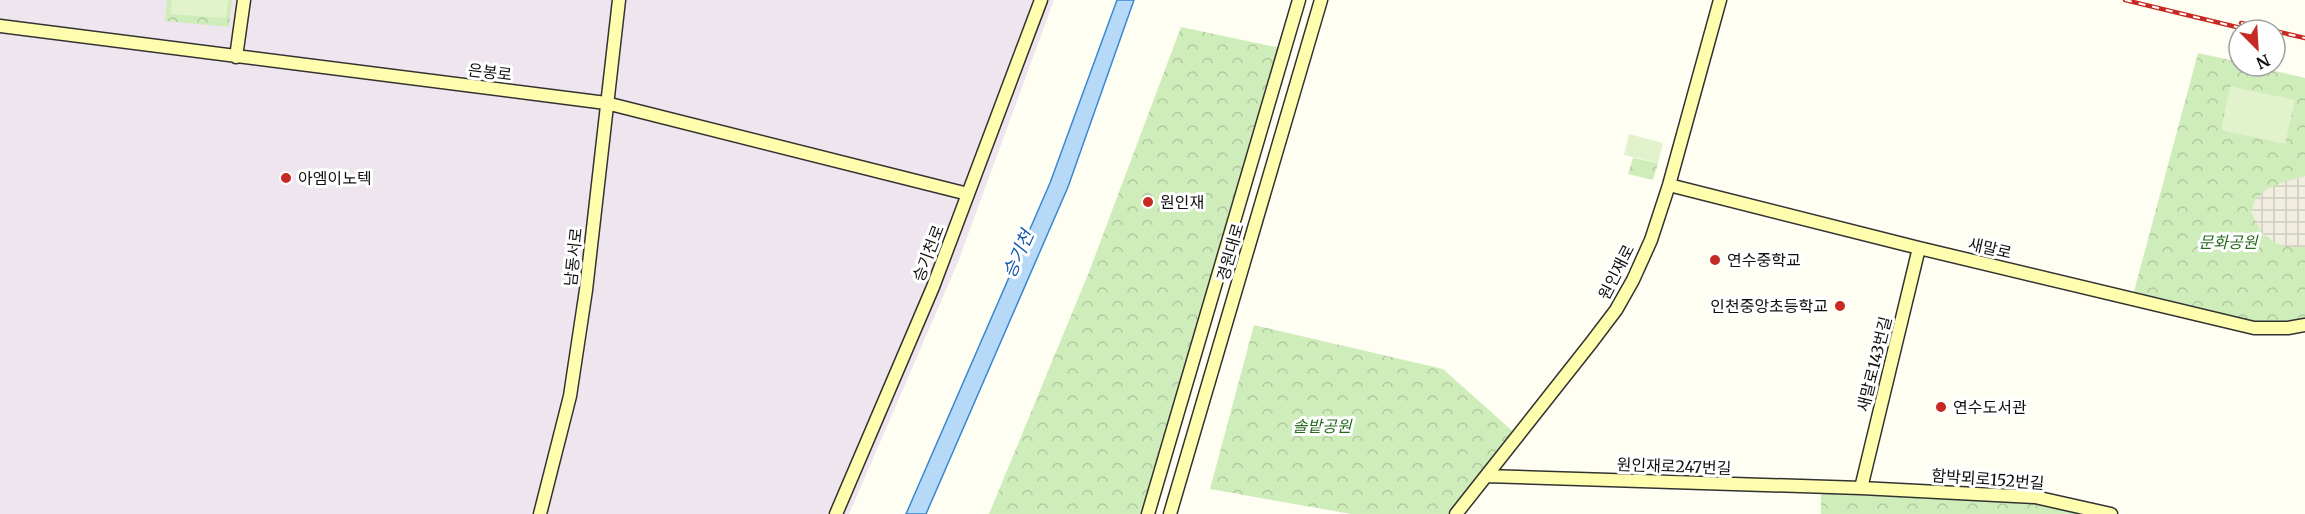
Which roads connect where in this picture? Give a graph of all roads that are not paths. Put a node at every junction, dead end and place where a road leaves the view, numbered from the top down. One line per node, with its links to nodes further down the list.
1 (244, 0): 8 (main road)
2 (619, 0): 9 (main road, 남동서로)
3 (1041, 0): 11 (main road, 승기천로)
4 (1299, 0): 18 (main road, 경원대로)
5 (1321, 0): 19 (main road, 경원대로)
6 (1720, 0): 10 (main road, 원인재로)
7 (0, 26): 8 (main road, 은봉로)
8 (237, 57): 9 (main road, 은봉로)
9 (606, 104): 11 (main road, 은봉로); 16 (main road, 남동서로)
10 (1669, 185): 12 (main road, 새말로); 14 (main road, 원인재로)
11 (968, 194): 17 (main road, 승기천로)
12 (1918, 248): 13 (main road, 새말로); 15 (main road, 새말로143번길)
13 (2305, 326)
14 (1486, 476): 15 (main road, 원인재로247번길); 20 (main road, 원인재로)
15 (1861, 488): 21 (main road, 함박뫼로152번길)
16 (540, 514)
17 (836, 514)
18 (1148, 514)
19 (1170, 514)
20 (1456, 514)
21 (2111, 514)

